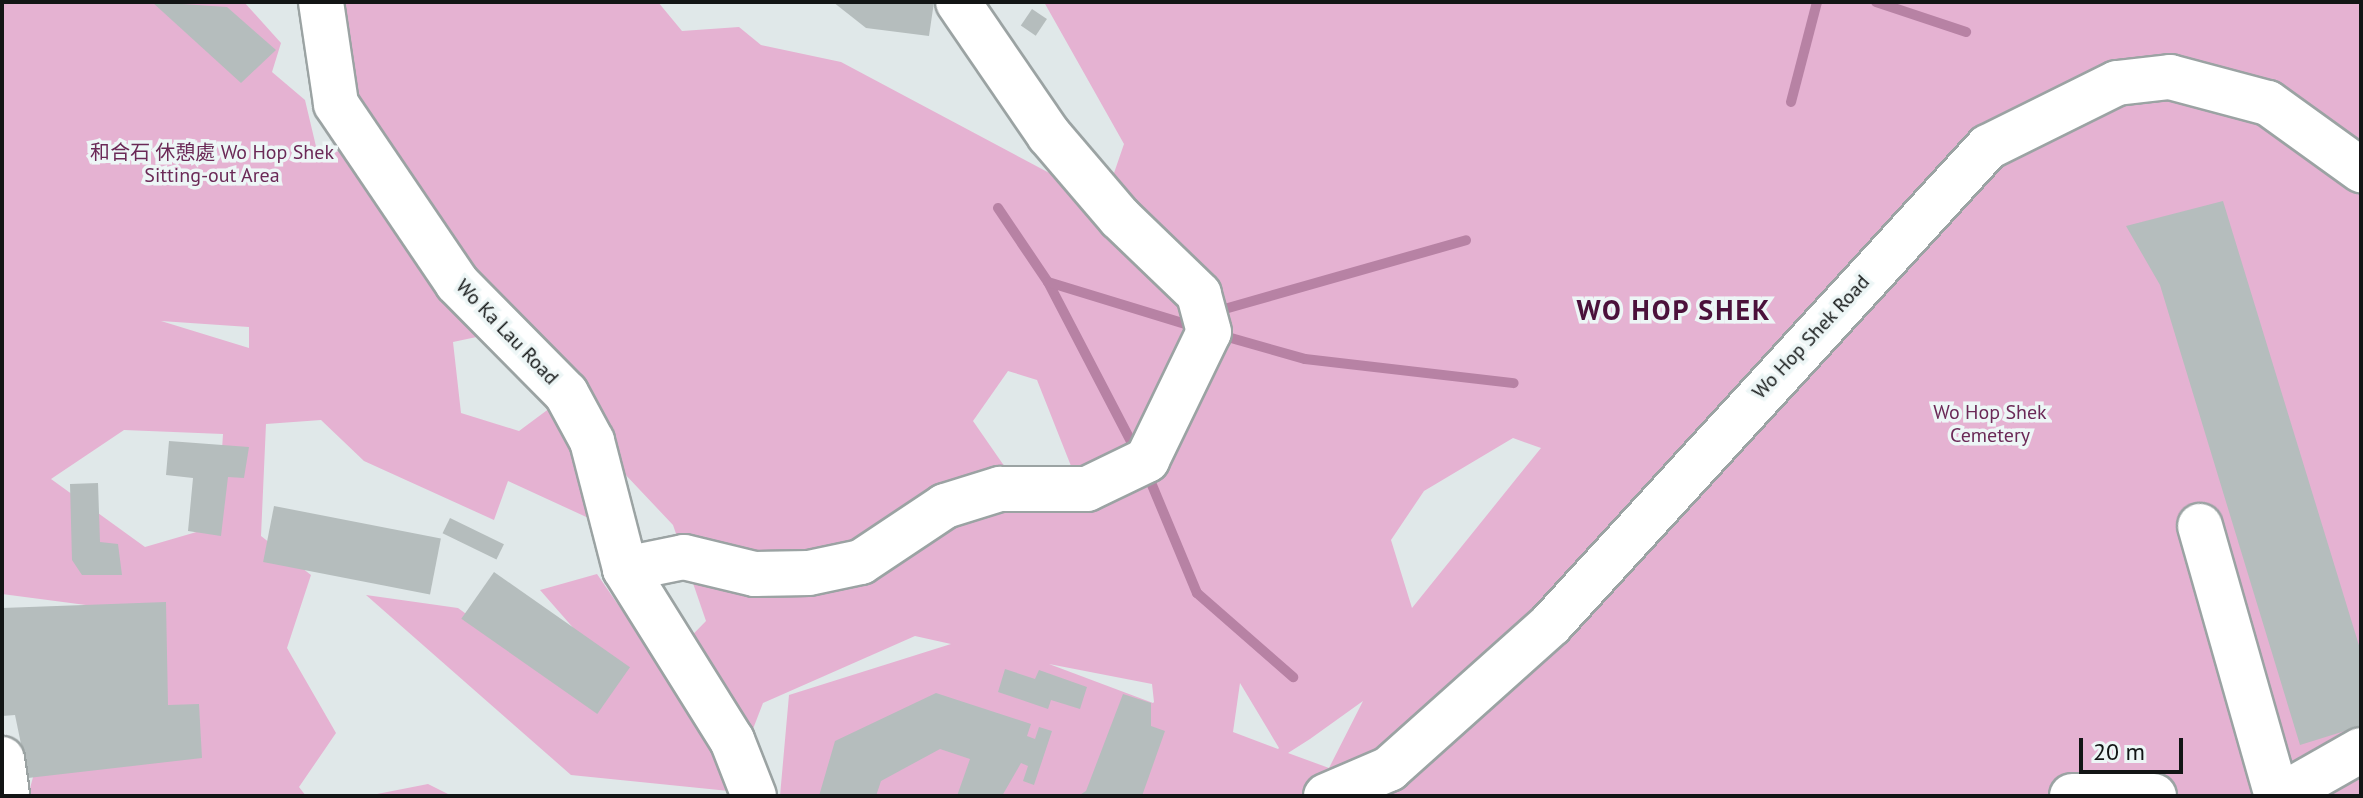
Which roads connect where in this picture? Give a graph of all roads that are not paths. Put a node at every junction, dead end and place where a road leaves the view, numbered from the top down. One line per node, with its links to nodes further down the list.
1 (321, 2): 5 (lane, Wo Ka Lau Road)
2 (958, 2): 5 (lane)
3 (2361, 170): 10 (lane, Wo Hop Shek Road)
4 (2200, 526): 13 (lane)
5 (625, 569): 9 (lane, Wo Ka Lau Road)
6 (2361, 750): 13 (lane)
7 (2, 759): 8 (lane)
8 (7, 796)
9 (754, 796)
10 (1326, 796)
11 (2072, 796): 12 (lane)
12 (2154, 796)
13 (2278, 796)

